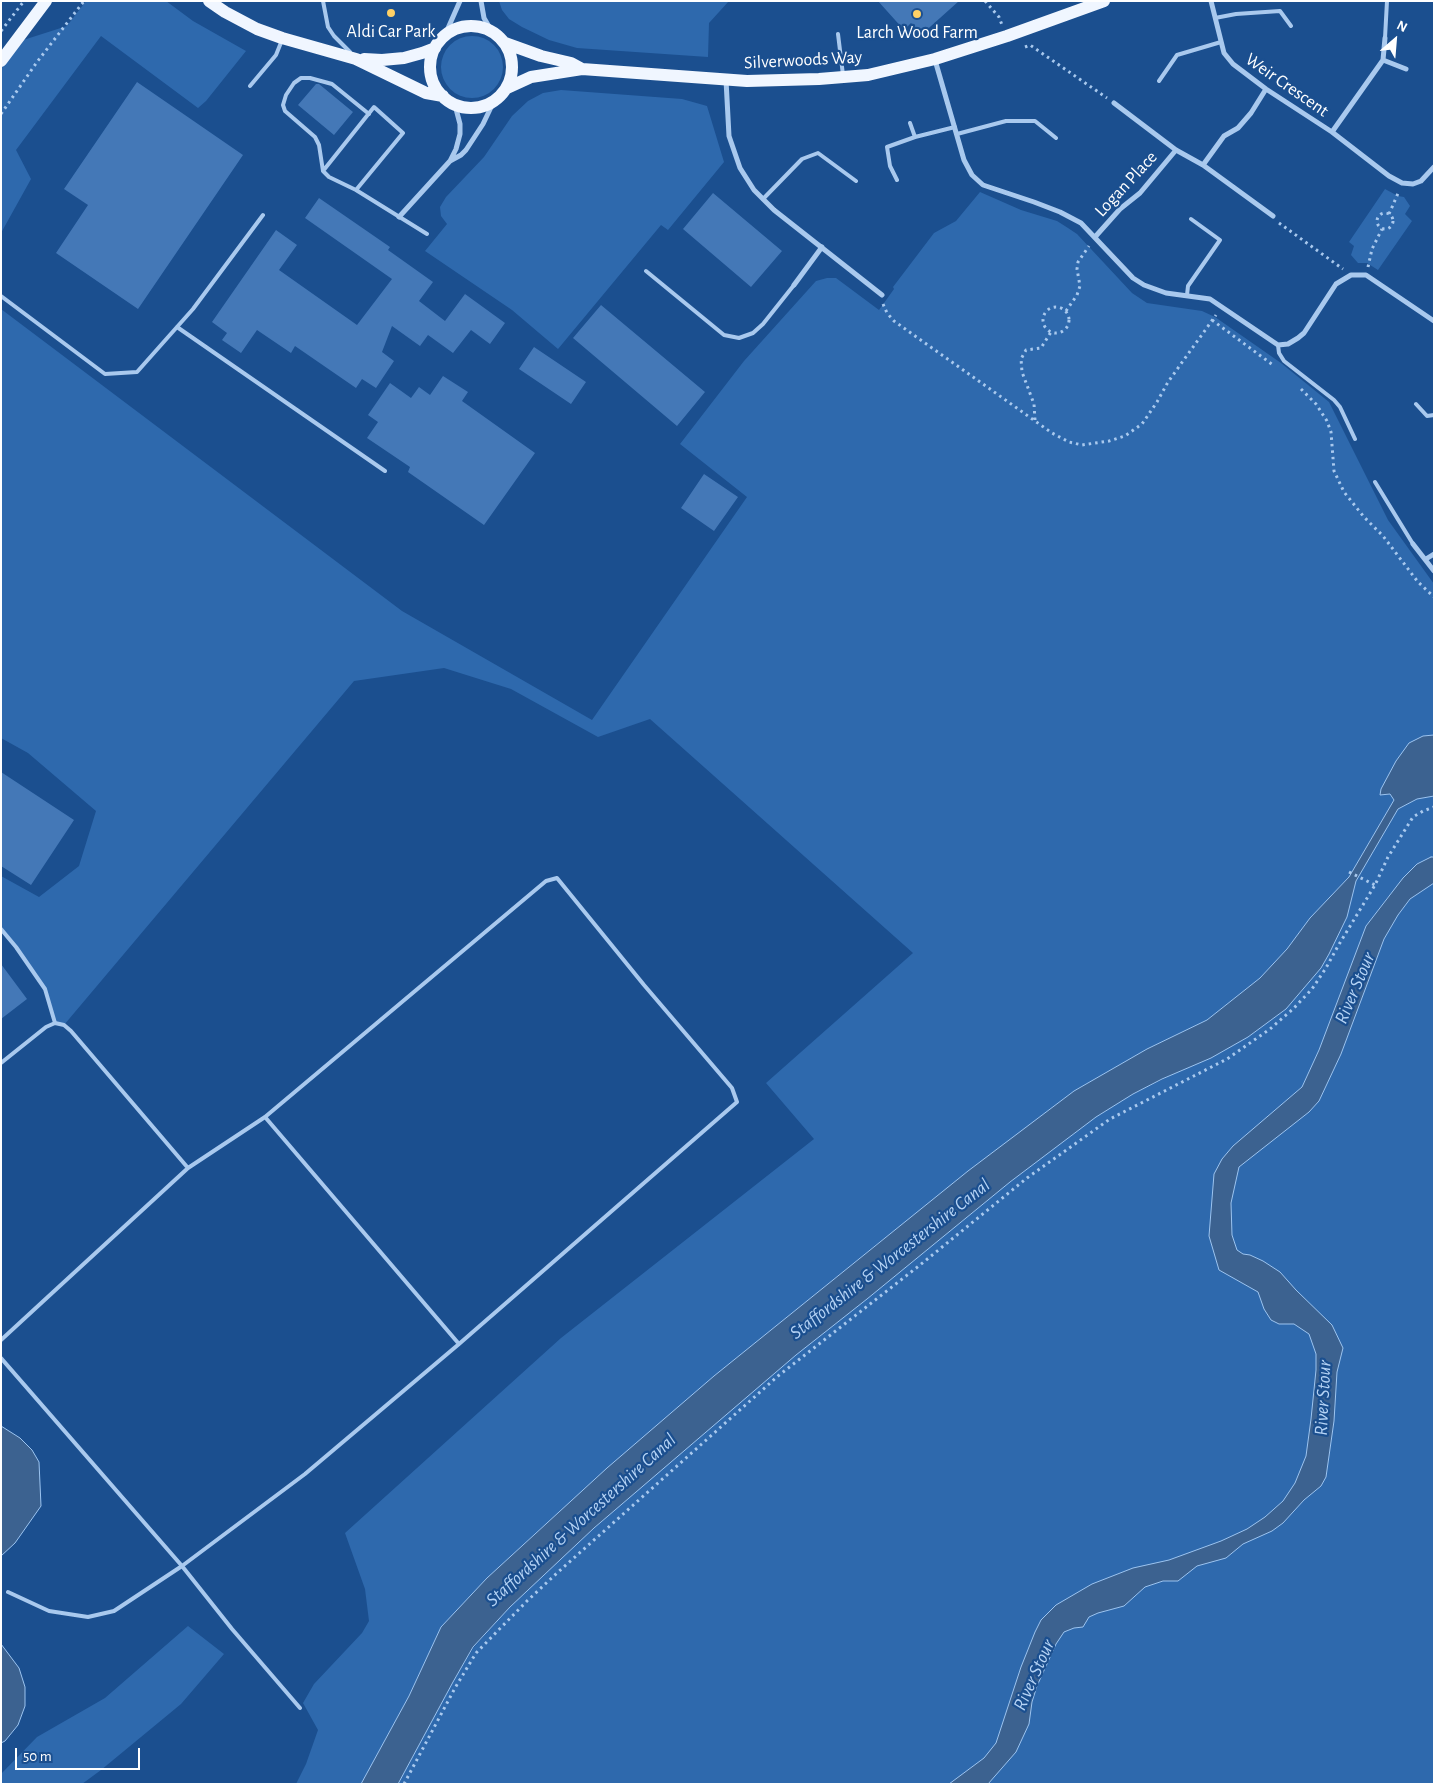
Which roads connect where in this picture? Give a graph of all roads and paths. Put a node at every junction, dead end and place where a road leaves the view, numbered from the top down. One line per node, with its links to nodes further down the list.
1 (24, 1): 16 (path)
2 (46, 1): 29 (main road)
3 (84, 1): 42 (path)
4 (209, 1): 20 (main road)
5 (323, 1): 26 (lane)
6 (460, 1): 18 (street)
7 (481, 1): 15 (street)
8 (985, 1): 19 (path)
9 (1104, 1): 12 (main road, Silverwoods Way)
10 (1211, 1): 13 (street, Weir Crescent)
11 (1387, 1): 21 (lane)
12 (1087, 4): 19 (main road, Silverwoods Way)
13 (1215, 18): 14 (lane); 22 (street, Weir Crescent)
14 (1292, 26)
15 (491, 30): 18 (main road); 23 (main road)
16 (1, 31)
17 (838, 34): 32 (lane)
18 (445, 35): 24 (main road)
19 (1007, 36): 27 (main road, Silverwoods Way)
20 (282, 38): 26 (main road); 35 (lane)
21 (1385, 38): 28 (street)
22 (1221, 42): 34 (lane); 37 (street, Weir Crescent)
23 (505, 43): 30 (main road, Silverwoods Way); 36 (main road)
24 (434, 48): 26 (main road); 38 (main road)
25 (1021, 48): 40 (path)
26 (356, 59): 38 (main road)
27 (935, 59): 32 (main road, Silverwoods Way); 45 (street)
28 (1383, 60): 31 (street); 46 (street, Weir Crescent)
29 (1, 61)
30 (582, 69): 33 (main road, Silverwoods Way); 36 (main road, Silverwoods Way)
31 (1406, 69)
32 (844, 78): 33 (main road, Silverwoods Way)
33 (726, 80): 59 (street)
34 (1159, 81)
35 (250, 86)
36 (507, 88): 39 (main road)
37 (1266, 90): 46 (street, Weir Crescent); 52 (street)
38 (443, 96): 41 (main road)
39 (494, 101): 41 (main road); 51 (street)
40 (1114, 103): 50 (street, Logan Place)
41 (455, 105): 51 (street)
42 (1, 114)
43 (369, 114): 54 (lane); 54 (lane); 58 (lane)
44 (910, 123): 48 (lane)
45 (955, 126): 47 (street); 48 (lane)
46 (1332, 132): 57 (street, Weir Crescent)
47 (957, 134): 49 (lane); 67 (street)
48 (915, 137): 55 (lane)
49 (1056, 138)
50 (1176, 150): 52 (street, Logan Place); 67 (street, Logan Place)
51 (450, 161): 62 (street)
52 (1203, 166): 63 (street, Logan Place)
53 (1434, 167): 57 (street)
54 (323, 171): 58 (lane)
55 (897, 180)
56 (856, 181): 59 (lane)
57 (1402, 183): 60 (path)
58 (356, 190): 62 (lane)
59 (763, 199): 68 (street)
60 (1389, 214): 65 (path); 65 (path)
61 (263, 215): 80 (lane)
62 (399, 216): 66 (lane)
63 (1274, 216): 70 (path)
64 (1191, 219): 74 (lane)
65 (1382, 229): 71 (path)
66 (427, 234)
67 (1095, 237): 74 (street); 77 (path)
68 (822, 247): 72 (street); 73 (street)
69 (646, 271): 72 (lane)
70 (1351, 275): 71 (street); 82 (street)
71 (1366, 275): 79 (street)
72 (794, 285)
73 (882, 295): 87 (path)
74 (1187, 295): 76 (street)
75 (1, 296): 80 (lane)
76 (1222, 306): 78 (path); 82 (street)
77 (1066, 311): 81 (path); 81 (path)
78 (1212, 320): 83 (path); 87 (path)
79 (1434, 321)
80 (177, 327): 89 (lane)
81 (1051, 332): 87 (path)
82 (1278, 345): 88 (lane)
83 (1275, 367)
84 (1295, 383): 95 (path)
85 (1416, 404): 86 (lane)
86 (1434, 415)
87 (1034, 420)
88 (1355, 439)
89 (385, 471)
90 (1375, 482): 91 (lane)
91 (1413, 544): 93 (street)
92 (1434, 554): 93 (street)
93 (1426, 560): 94 (street)
94 (1434, 571)
95 (1434, 597)
96 (1434, 808): 98 (path)
97 (1349, 872): 98 (path)
98 (1375, 885): 110 (path)
99 (1, 929): 100 (lane)
100 (55, 1023): 101 (lane); 103 (lane)
101 (1, 1064)
102 (265, 1117): 103 (lane); 105 (lane); 105 (lane)
103 (188, 1168): 104 (lane)
104 (1, 1340)
105 (459, 1344): 107 (lane)
106 (1, 1358): 107 (lane)
107 (182, 1566): 108 (lane); 109 (lane)
108 (8, 1592)
109 (300, 1708)
110 (404, 1784)

